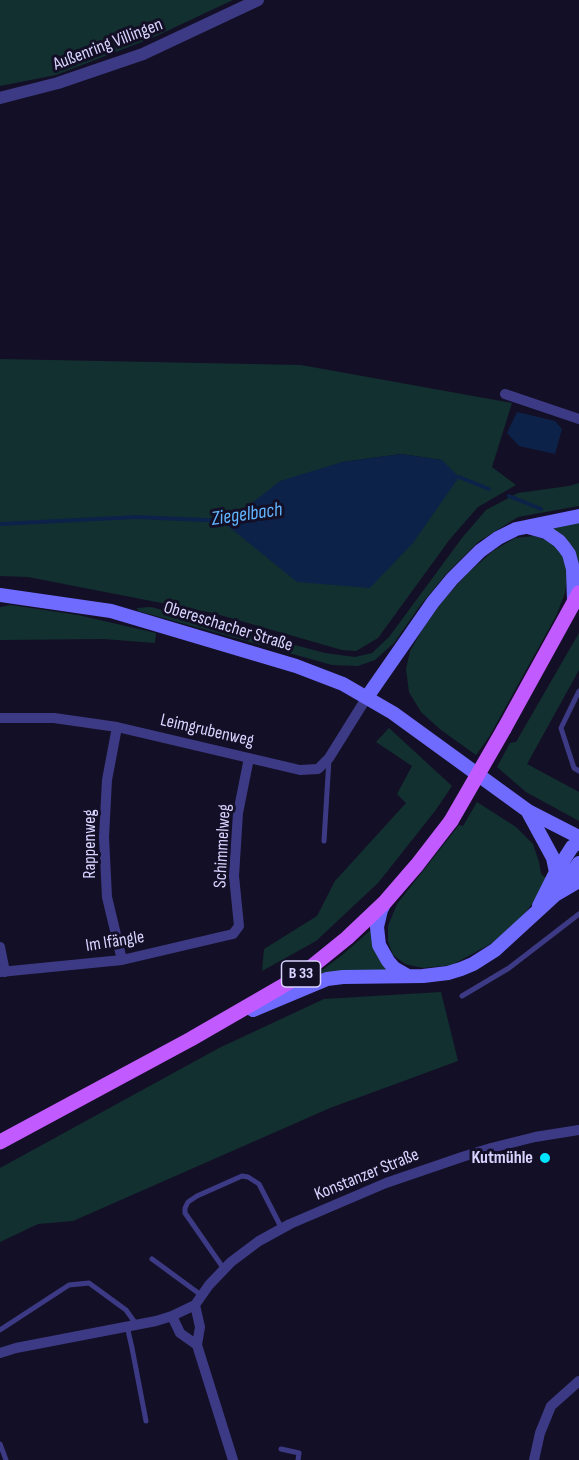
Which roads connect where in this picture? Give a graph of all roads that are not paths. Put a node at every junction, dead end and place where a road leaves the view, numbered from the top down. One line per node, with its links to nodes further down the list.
1 (258, 0): 2 (street, Außenring Villingen)
2 (0, 98)
3 (505, 394): 4 (street)
4 (579, 419)
5 (579, 516): 6 (main road)
6 (523, 527): 8 (main road); 10 (main road)
7 (0, 596): 10 (main road, Obereschacher Straße)
8 (577, 597): 24 (main road, B 33, bridge)
9 (579, 691): 15 (lane)
10 (367, 697): 14 (street); 16 (main road, Obereschacher Straße)
11 (0, 718): 12 (street, Leimgrubenweg)
12 (117, 727): 13 (street, Leimgrubenweg); 29 (street, Rappenweg)
13 (249, 758): 14 (street, Leimgrubenweg); 27 (street, Schimmelweg)
14 (329, 758): 18 (lane)
15 (579, 771)
16 (528, 811): 17 (main road, Obereschacher Straße); 21 (main road)
17 (579, 837)
18 (324, 841)
19 (579, 842): 21 (main road)
20 (579, 863): 23 (main road)
21 (556, 872): 25 (main road)
22 (579, 881): 23 (main road)
23 (555, 896): 25 (main road)
24 (385, 902): 31 (main road); 33 (main road, B 33)
25 (537, 910): 31 (main road)
26 (579, 914): 32 (lane)
27 (233, 934): 29 (street, Im Ifängle)
28 (0, 947): 30 (street)
29 (122, 960): 30 (street, Im Ifängle)
30 (3, 972)
31 (410, 977): 33 (main road)
32 (462, 996)
33 (206, 1030): 35 (main road, B 33)
34 (579, 1130): 36 (street, Konstanzer Straße)
35 (0, 1142)
36 (282, 1229): 38 (street, Konstanzer Straße); 38 (lane)
37 (152, 1259): 39 (lane)
38 (224, 1269): 39 (street, Konstanzer Straße)
39 (198, 1300): 40 (street); 43 (street)
40 (172, 1316): 41 (street); 43 (street)
41 (132, 1325): 42 (lane); 44 (street); 46 (lane)
42 (0, 1329)
43 (196, 1345): 50 (street)
44 (0, 1353)
45 (579, 1381): 52 (street)
46 (146, 1421)
47 (0, 1444): 49 (lane)
48 (281, 1449): 51 (lane)
49 (6, 1460)
50 (233, 1460)
51 (298, 1460)
52 (534, 1460)

